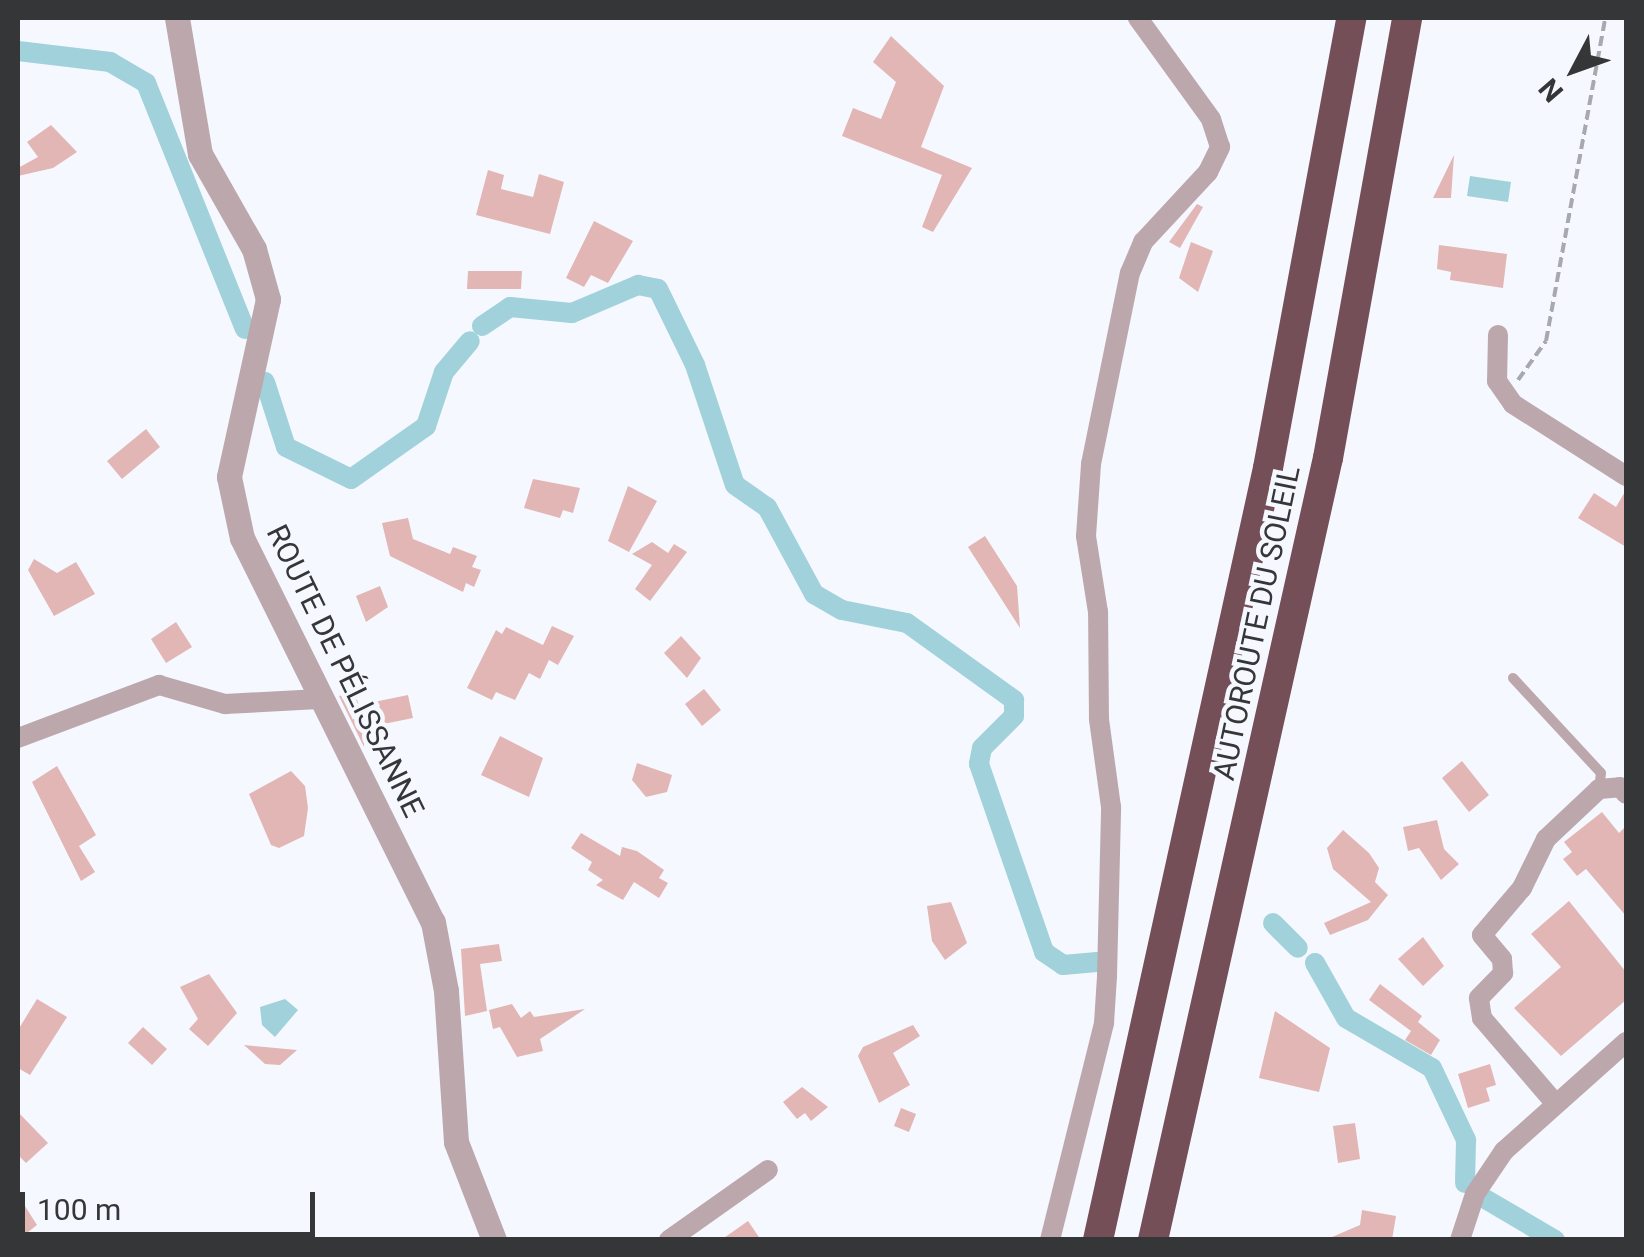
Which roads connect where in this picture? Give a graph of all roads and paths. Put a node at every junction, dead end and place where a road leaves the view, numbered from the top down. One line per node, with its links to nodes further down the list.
1 (176, 18): 10 (street, ROUTE DE PÉLISSANNE)
2 (1138, 18): 19 (street)
3 (1351, 18): 20 (highway, AUTOROUTE DU SOLEIL)
4 (1407, 18): 21 (highway, AUTOROUTE DU SOLEIL)
5 (1605, 18): 7 (path)
6 (1498, 335): 7 (street)
7 (1507, 396): 8 (street)
8 (1626, 476)
9 (1513, 678): 12 (lane)
10 (318, 700): 11 (street); 17 (street, ROUTE DE PÉLISSANNE)
11 (18, 738)
12 (1598, 788): 13 (street); 15 (street)
13 (1626, 794)
14 (1626, 1042): 15 (street)
15 (1554, 1103): 22 (street)
16 (768, 1170): 18 (street)
17 (494, 1240)
18 (669, 1240)
19 (1050, 1240)
20 (1098, 1240)
21 (1153, 1240)
22 (1460, 1240)

